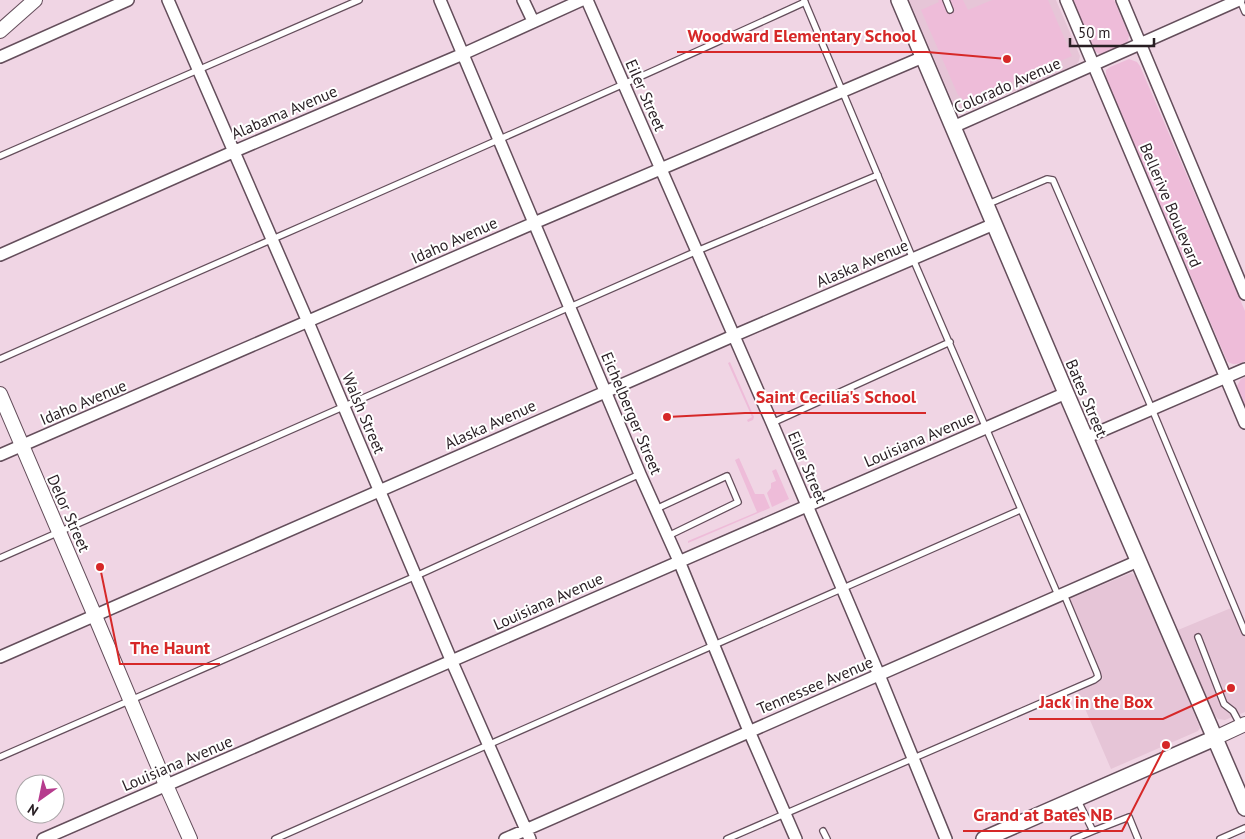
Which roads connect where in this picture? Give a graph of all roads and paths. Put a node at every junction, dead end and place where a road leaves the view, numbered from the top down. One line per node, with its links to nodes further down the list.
1 (35, 0): 18 (street)
2 (128, 0): 21 (street)
3 (168, 0): 24 (street, Walsh Street)
4 (359, 0): 24 (lane)
5 (440, 0): 20 (street, Eichelberger Street)
6 (524, 0): 17 (street)
7 (582, 0): 17 (street, Alabama Avenue)
8 (587, 0): 25 (street, Eiler Street)
9 (946, 0): 15 (lane)
10 (1066, 0): 23 (street, Bellerive Boulevard)
11 (1122, 0): 19 (street, Bellerive Boulevard)
12 (1239, 0): 16 (lane); 19 (street, Colorado Avenue)
13 (805, 1): 25 (lane); 26 (lane)
14 (902, 1): 22 (main road, Bates Street)
15 (950, 10)
16 (1245, 12)
17 (533, 21): 20 (street, Alabama Avenue)
18 (0, 31)
19 (1140, 44): 23 (street, Colorado Avenue); 40 (street, Bellerive Boulevard)
20 (463, 54): 28 (street, Eichelberger Street); 29 (street, Alabama Avenue)
21 (0, 57)
22 (922, 57): 26 (street, Idaho Avenue); 27 (main road, Bates Street)
23 (1094, 64): 27 (street, Colorado Avenue); 47 (street, Bellerive Boulevard)
24 (199, 69): 29 (street, Walsh Street); 30 (lane)
25 (623, 86): 28 (lane); 31 (street, Eiler Street)
26 (843, 92): 31 (street, Idaho Avenue); 32 (lane)
27 (953, 127): 33 (main road, Bates Street)
28 (499, 141): 34 (street, Eichelberger Street); 36 (lane)
29 (235, 151): 36 (street, Walsh Street); 38 (street, Alabama Avenue)
30 (0, 156)
31 (662, 168): 34 (street, Idaho Avenue); 37 (street, Eiler Street)
32 (878, 175): 37 (lane); 39 (lane)
33 (986, 205): 35 (main road, Bates Street); 52 (lane)
34 (534, 223): 41 (street, Eichelberger Street); 42 (street, Idaho Avenue)
35 (994, 224): 39 (street, Alaska Avenue); 49 (main road, Bates Street)
36 (271, 238): 42 (street, Walsh Street); 45 (lane)
37 (697, 251): 41 (lane); 43 (street, Eiler Street)
38 (0, 255)
39 (913, 259): 43 (street, Alaska Avenue); 44 (lane)
40 (1245, 294)
41 (570, 307): 48 (street, Eichelberger Street); 51 (lane)
42 (308, 322): 51 (street, Walsh Street); 57 (street, Idaho Avenue)
43 (733, 336): 48 (street, Alaska Avenue); 53 (street, Eiler Street)
44 (950, 342): 53 (lane); 55 (lane)
45 (0, 359)
46 (1245, 369): 47 (street)
47 (1225, 378): 52 (street); 54 (street, Bellerive Boulevard)
48 (605, 392): 59 (street, Eichelberger Street); 60 (street, Alaska Avenue)
49 (1066, 392): 55 (street, Louisiana Avenue); 56 (main road, Bates Street)
50 (0, 394): 57 (street, Delor Street)
51 (343, 406): 60 (street, Walsh Street); 64 (lane)
52 (1152, 409): 56 (street); 73 (lane)
53 (772, 423): 61 (street, Eiler Street)
54 (1245, 423)
55 (985, 428): 61 (street, Louisiana Avenue); 63 (lane)
56 (1085, 438): 67 (main road, Bates Street)
57 (21, 446): 58 (street, Idaho Avenue); 64 (street, Delor Street)
58 (0, 455)
59 (640, 474): 62 (street, Eichelberger Street); 69 (lane)
60 (380, 490): 69 (street, Walsh Street); 72 (street, Alaska Avenue)
61 (806, 505): 68 (street, Louisiana Avenue); 70 (street, Eiler Street)
62 (656, 510): 65 (street, Eichelberger Street); 65 (lane)
63 (1020, 510): 70 (lane); 71 (lane)
64 (59, 533): 66 (lane); 72 (street, Delor Street)
65 (668, 536): 68 (street, Eichelberger Street)
66 (0, 558)
67 (1138, 560): 71 (street, Tennessee Avenue); 82 (main road, Bates Street)
68 (679, 561): 75 (street, Eichelberger Street); 77 (street, Louisiana Avenue)
69 (416, 576): 77 (street, Walsh Street); 79 (lane)
70 (841, 589): 75 (lane); 78 (street, Eiler Street)
71 (1061, 594): 78 (street, Tennessee Avenue); 85 (lane)
72 (95, 616): 76 (street, Alaska Avenue); 79 (street, Delor Street)
73 (1245, 632)
74 (1198, 637): 80 (lane)
75 (714, 644): 81 (street, Eichelberger Street); 83 (lane)
76 (0, 657)
77 (452, 662): 83 (street, Walsh Street); 86 (street, Louisiana Avenue)
78 (879, 675): 81 (street, Tennessee Avenue); 85 (street, Eiler Street)
79 (131, 701): 84 (lane); 86 (street, Delor Street)
80 (1243, 725): 82 (street)
81 (749, 731): 89 (street, Eichelberger Street); 93 (street, Tennessee Avenue)
82 (1215, 738): 87 (main road); 88 (main road, Bates Street)
83 (488, 745): 93 (street, Walsh Street); 97 (lane)
84 (0, 757)
85 (913, 758): 89 (lane); 102 (street, Eiler Street)
86 (166, 785): 95 (street, Louisiana Avenue); 96 (street, Delor Street)
87 (1077, 798): 92 (lane); 94 (main road)
88 (1245, 808)
89 (784, 814): 99 (lane); 100 (street, Eichelberger Street)
90 (1245, 828): 105 (lane)
91 (823, 831): 101 (lane)
92 (1093, 831): 103 (lane); 104 (lane)
93 (528, 834): 98 (street, Tennessee Avenue)
94 (993, 837)
95 (43, 839)
96 (190, 839)
97 (275, 839)
98 (505, 839)
99 (727, 839)
100 (796, 839)
101 (827, 839)
102 (946, 839)
103 (1074, 839)
104 (1138, 839)
105 (1220, 839)

